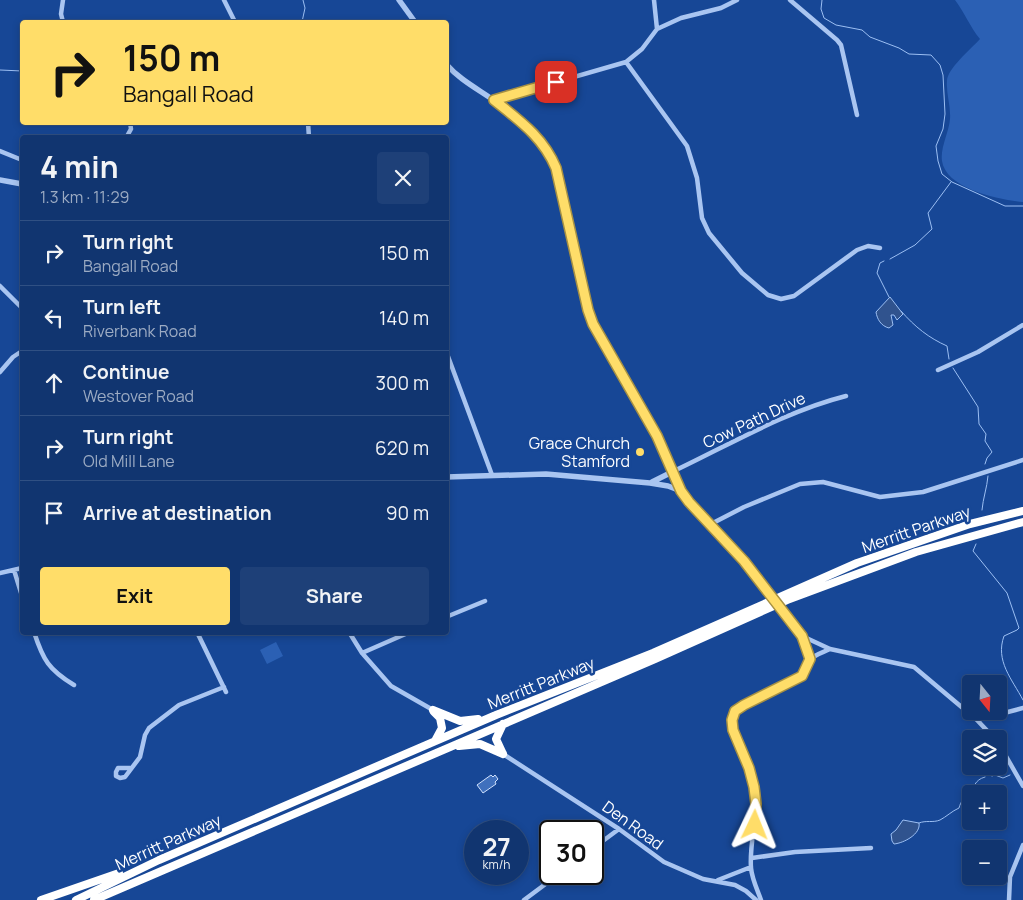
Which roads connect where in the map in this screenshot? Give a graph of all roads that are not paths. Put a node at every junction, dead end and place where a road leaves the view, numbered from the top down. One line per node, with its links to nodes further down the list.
1 (63, 0): 7 (street)
2 (224, 0): 8 (street)
3 (399, 0): 9 (street)
4 (654, 0): 10 (street)
5 (737, 0): 10 (street)
6 (790, 0): 14 (street)
7 (63, 20)
8 (234, 20)
9 (414, 20)
10 (657, 29): 11 (street)
11 (626, 62): 13 (street); 19 (street)
12 (449, 68): 13 (street)
13 (494, 100): 29 (street)
14 (857, 115)
15 (0, 151): 16 (street)
16 (20, 159)
17 (0, 180): 18 (street)
18 (20, 184)
19 (880, 248)
20 (0, 286): 21 (street)
21 (20, 306)
22 (1023, 325): 25 (street)
23 (20, 352): 26 (street)
24 (449, 359): 30 (street)
25 (938, 370)
26 (0, 372)
27 (846, 396): 29 (street, Cow Path Drive)
28 (1023, 460): 36 (street)
29 (674, 471): 32 (street); 33 (street)
30 (492, 475): 31 (street); 32 (street)
31 (449, 477)
32 (650, 483): 33 (street)
33 (681, 491): 36 (street)
34 (1023, 511): 58 (highway, Merritt Parkway)
35 (1023, 522): 60 (highway, Merritt Parkway)
36 (711, 524): 47 (street, bridge)
37 (20, 568): 38 (street)
38 (14, 570): 39 (street); 40 (street)
39 (0, 573)
40 (20, 590)
41 (485, 601): 42 (street)
42 (449, 616)
43 (35, 635): 51 (street)
44 (199, 635): 52 (street)
45 (351, 635): 49 (street)
46 (403, 635): 49 (street)
47 (802, 636): 48 (street); 50 (street)
48 (830, 649): 50 (street); 54 (street)
49 (362, 653): 56 (street)
50 (810, 659): 72 (street)
51 (74, 685)
52 (224, 687): 53 (street); 66 (street)
53 (226, 692)
54 (962, 707)
55 (1023, 708): 57 (street)
56 (433, 710): 58 (highway); 62 (highway)
57 (1008, 712)
58 (496, 715): 62 (highway, Merritt Parkway)
59 (977, 720): 61 (street)
60 (503, 724): 63 (highway, Merritt Parkway); 64 (highway)
61 (986, 730)
62 (435, 741): 73 (highway, Merritt Parkway)
63 (447, 748): 64 (highway); 79 (highway, Merritt Parkway)
64 (502, 754): 68 (street, Den Road)
65 (1007, 758): 67 (street)
66 (130, 768)
67 (1023, 786)
68 (619, 829): 69 (street); 75 (street, Den Road)
69 (604, 840)
70 (1023, 845): 83 (street)
71 (871, 848): 72 (street)
72 (752, 858): 74 (street)
73 (159, 860): 77 (highway); 78 (highway, Merritt Parkway)
74 (751, 867): 75 (street); 82 (street)
75 (718, 880): 81 (street, Den Road)
76 (544, 885): 80 (street)
77 (41, 900)
78 (76, 900)
79 (94, 900)
80 (524, 900)
81 (756, 900)
82 (761, 900)
83 (1009, 900)

